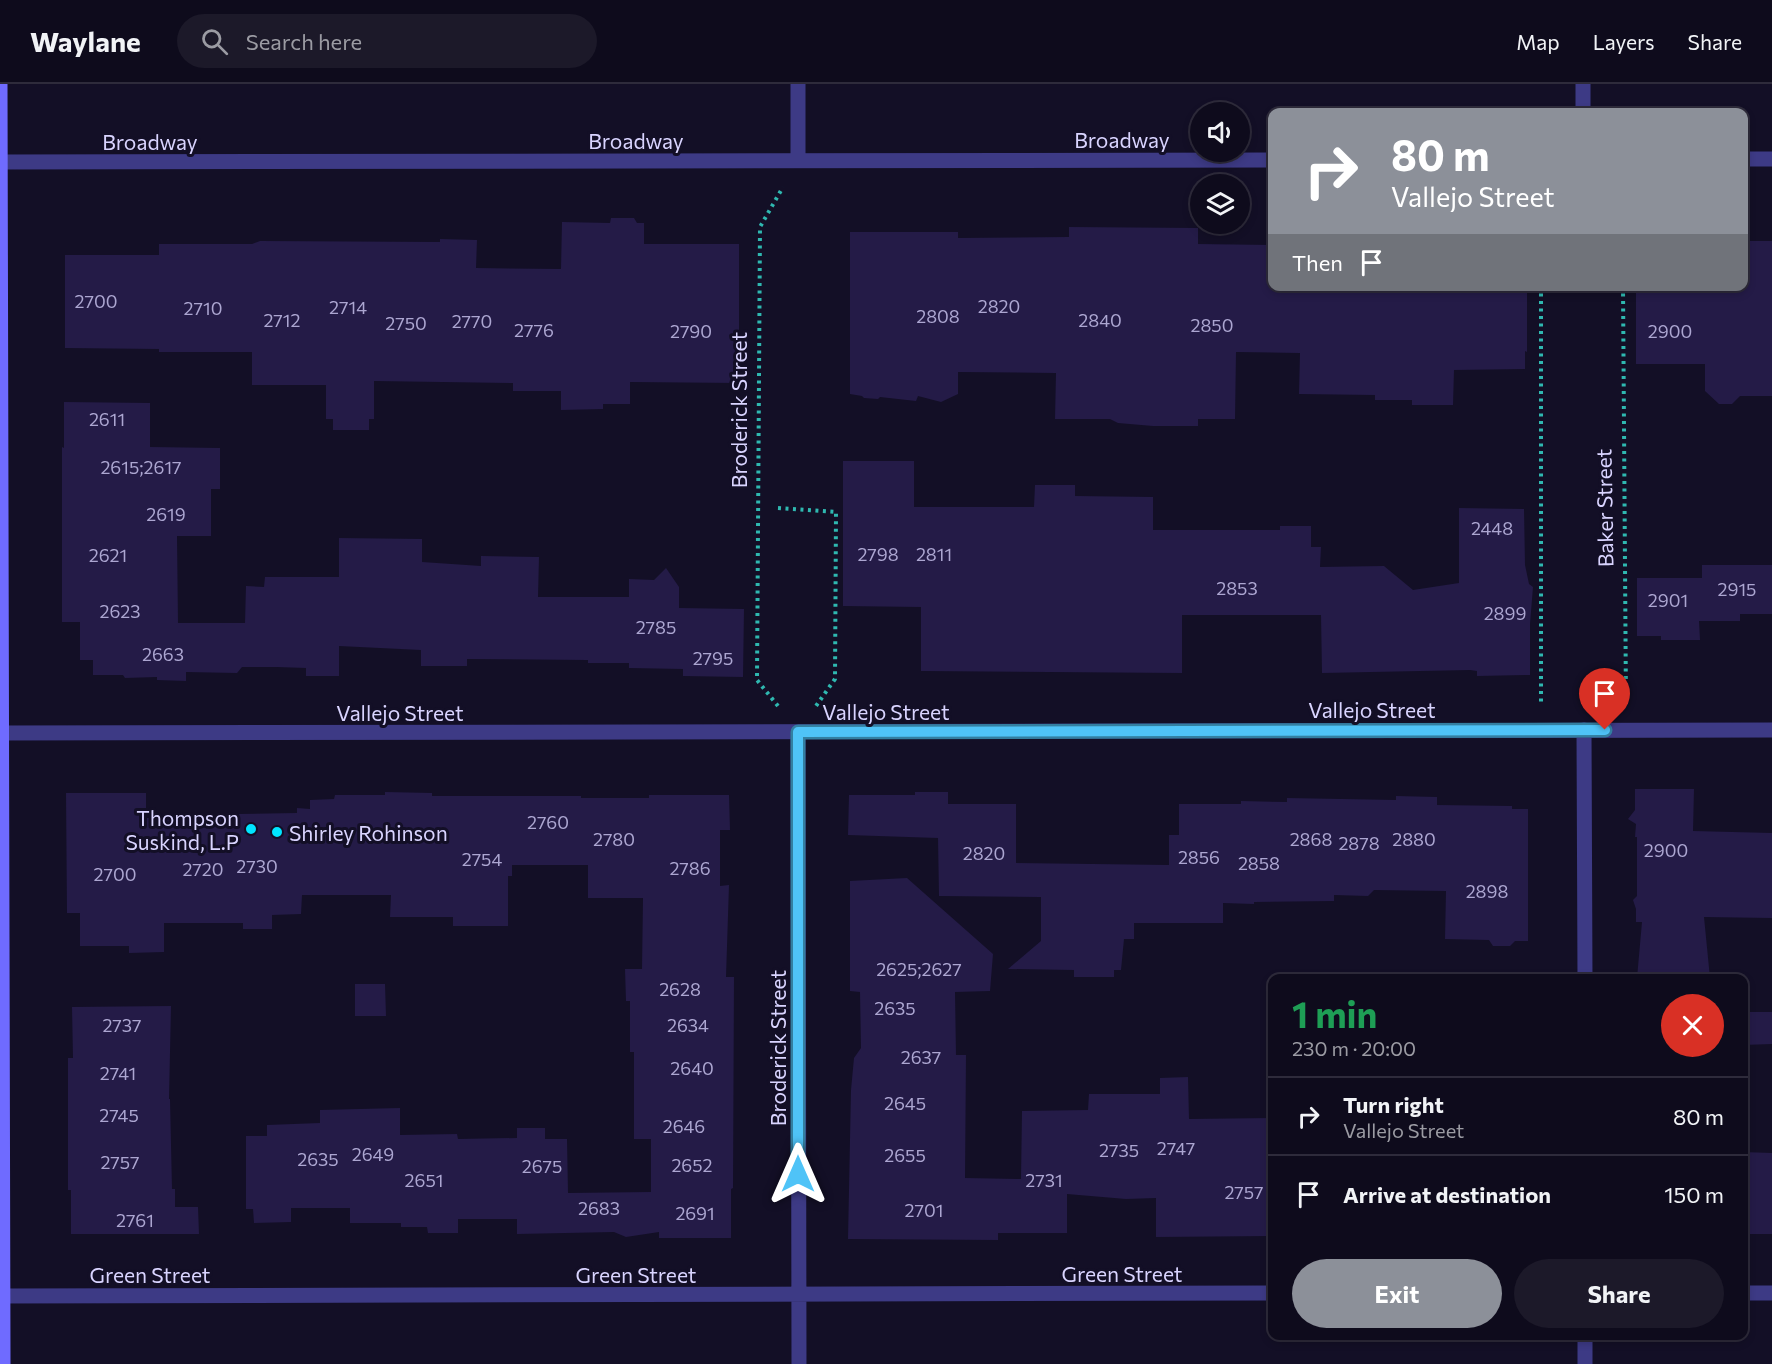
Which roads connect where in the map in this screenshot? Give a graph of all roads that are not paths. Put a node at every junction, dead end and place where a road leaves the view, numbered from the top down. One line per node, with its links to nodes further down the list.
1 (0, 84): 9 (main road)
2 (798, 84): 7 (street)
3 (1583, 84): 4 (street)
4 (1583, 108)
5 (1748, 159): 6 (street)
6 (1772, 159)
7 (798, 160): 8 (street, Broadway); 9 (street, Broadway)
8 (1268, 160)
9 (0, 162): 13 (main road)
10 (1584, 730): 11 (street, Vallejo Street); 12 (street, Vallejo Street); 14 (street)
11 (1772, 730)
12 (798, 732): 13 (street, Vallejo Street); 18 (street, Broderick Street)
13 (1, 734): 19 (main road)
14 (1585, 974)
15 (1268, 1293): 18 (street, Green Street)
16 (1748, 1293): 17 (street)
17 (1772, 1293)
18 (798, 1294): 19 (street, Green Street); 22 (street, Broderick Street)
19 (1, 1296): 21 (main road)
20 (1585, 1340): 23 (street)
21 (3, 1364)
22 (799, 1364)
23 (1585, 1364)

